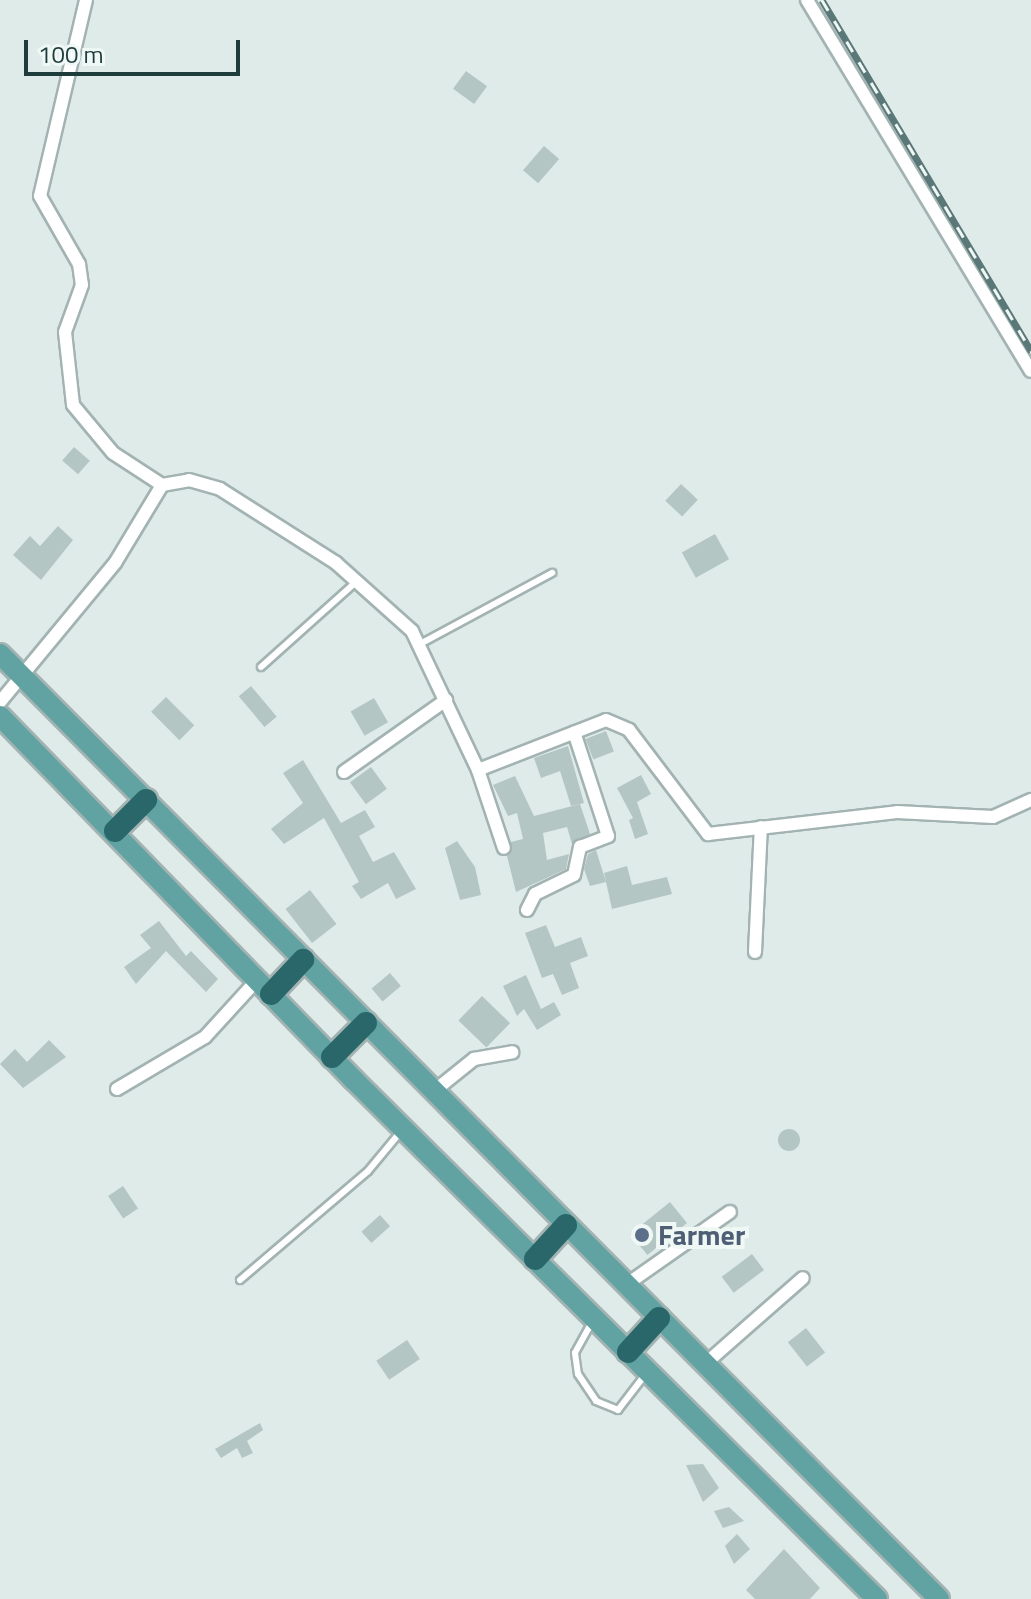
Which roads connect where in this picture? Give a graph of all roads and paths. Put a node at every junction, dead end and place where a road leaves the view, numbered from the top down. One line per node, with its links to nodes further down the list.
1 (86, 0): 4 (street)
2 (807, 0): 3 (street)
3 (1031, 371)
4 (162, 485): 6 (street); 10 (street)
5 (552, 573): 7 (lane)
6 (356, 582): 7 (street); 9 (lane)
7 (422, 643): 11 (street)
8 (0, 654): 10 (main road)
9 (261, 667)
10 (23, 677): 12 (street); 17 (main road)
11 (446, 700): 15 (street); 16 (street)
12 (0, 702)
13 (0, 716): 20 (main road)
14 (574, 732): 15 (street); 19 (street); 22 (street)
15 (478, 770): 21 (street)
16 (344, 772)
17 (146, 800): 20 (highway); 24 (main road)
18 (1031, 800): 19 (street)
19 (761, 827): 23 (street)
20 (115, 831): 25 (main road)
21 (504, 848)
22 (527, 910)
23 (755, 952)
24 (303, 960): 25 (highway); 26 (main road)
25 (264, 987): 28 (main road); 29 (street)
26 (366, 1023): 28 (highway); 30 (main road)
27 (512, 1052): 30 (street)
28 (332, 1057): 31 (main road)
29 (117, 1089)
30 (433, 1092): 33 (main road)
31 (404, 1127): 34 (main road); 36 (lane)
32 (730, 1212): 37 (street)
33 (566, 1225): 34 (highway); 37 (main road)
34 (535, 1259): 38 (main road)
35 (803, 1278): 41 (street)
36 (240, 1280)
37 (626, 1285): 39 (main road)
38 (594, 1318): 40 (main road); 42 (lane)
39 (659, 1318): 40 (highway); 41 (main road)
40 (628, 1352): 42 (main road)
41 (705, 1364): 44 (main road)
42 (647, 1372): 43 (main road)
43 (877, 1599)
44 (939, 1599)

